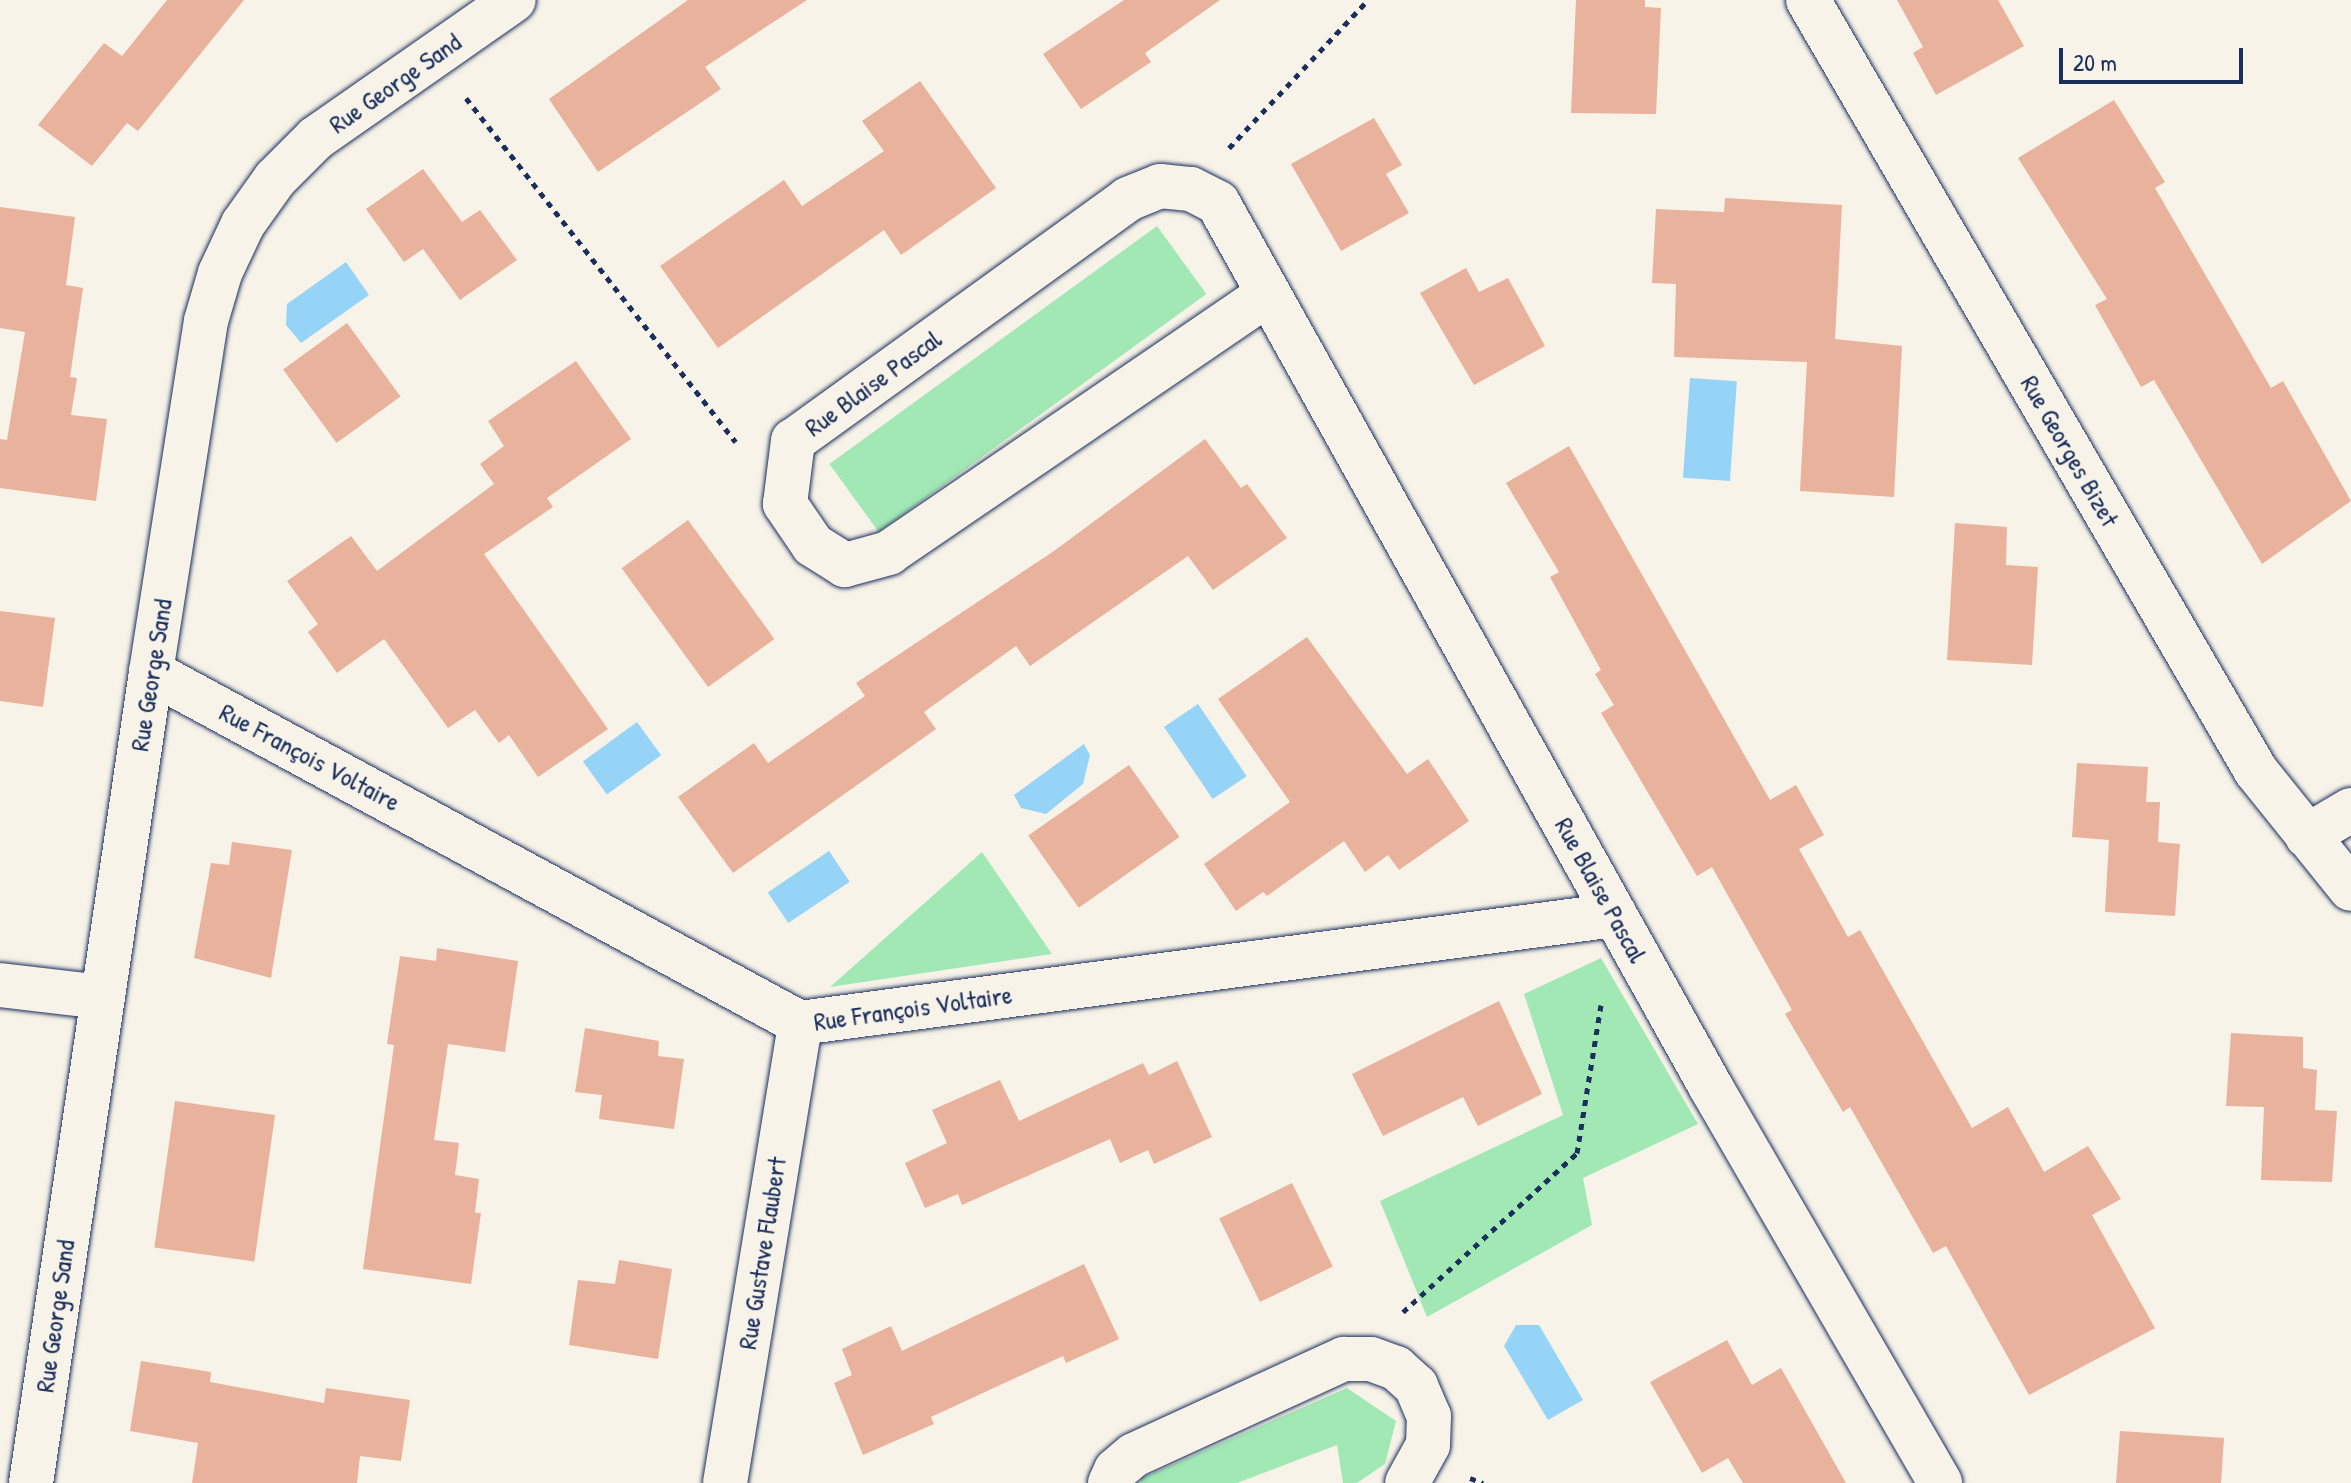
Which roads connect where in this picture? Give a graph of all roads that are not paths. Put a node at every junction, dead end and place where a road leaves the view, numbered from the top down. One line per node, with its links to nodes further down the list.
1 (514, 0): 4 (street, Rue George Sand)
2 (1808, 0): 6 (street, Rue Georges Bizet)
3 (1268, 294): 3 (street, Rue Blaise Pascal); 8 (street, Rue Blaise Pascal)
4 (151, 672): 10 (street, Rue George Sand); 11 (street, Rue François Voltaire)
5 (2351, 810): 6 (street)
6 (2307, 836): 7 (street, Rue Georges Bizet)
7 (2351, 889)
8 (1615, 915): 11 (street, Rue François Voltaire); 16 (street, Rue Blaise Pascal)
9 (0, 985): 10 (street)
10 (102, 997): 12 (street, Rue George Sand)
11 (800, 1023): 13 (street, Rue Gustave Flaubert)
12 (31, 1483)
13 (725, 1483)
14 (1110, 1483): 15 (street)
15 (1407, 1483)
16 (1940, 1483)

